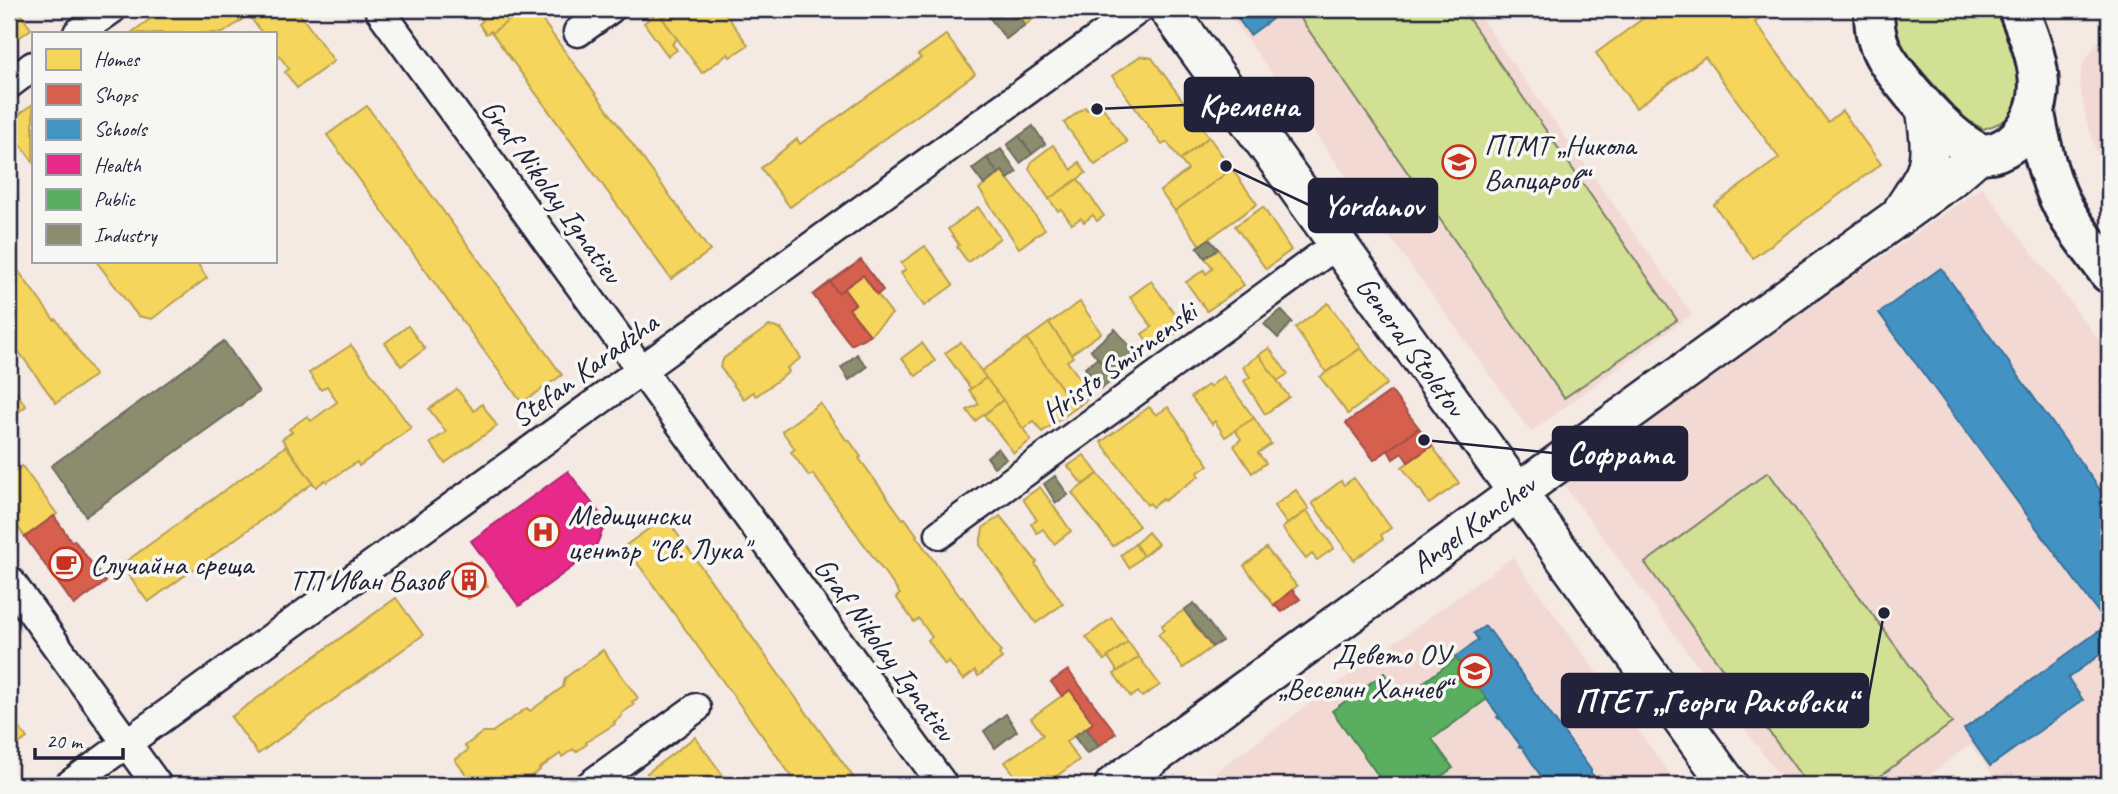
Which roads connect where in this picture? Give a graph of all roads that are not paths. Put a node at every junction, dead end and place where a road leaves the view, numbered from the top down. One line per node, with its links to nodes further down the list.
1 (112, 9): 8 (street)
2 (379, 9): 19 (street, Graf Nikolay Ignatiev)
3 (610, 9): 9 (street)
4 (1139, 9): 19 (street, Stefan Karadzha)
5 (1168, 9): 17 (street, General Stoletov)
6 (1874, 9): 12 (main road)
7 (2018, 9): 13 (main road)
8 (79, 32)
9 (578, 32)
10 (32, 67): 11 (street)
11 (9, 84)
12 (1925, 108): 14 (main road); 15 (street, Angel Kanchev)
13 (2035, 114): 14 (main road); 16 (main road)
14 (1984, 154): 15 (street, Angel Kanchev); 16 (main road)
15 (1900, 214): 20 (street, Angel Kanchev)
16 (2069, 217): 18 (main road)
17 (1337, 244): 20 (street, General Stoletov); 21 (street, Hristo Smirnenski)
18 (2109, 273)
19 (641, 370): 24 (street, Stefan Karadzha); 28 (street, Graf Nikolay Ignatiev)
20 (1517, 492): 29 (street, Angel Kanchev); 30 (street, General Stoletov)
21 (940, 534)
22 (9, 580): 24 (street)
23 (696, 708): 27 (street)
24 (127, 743): 25 (street, Stefan Karadzha); 26 (street)
25 (69, 785)
26 (157, 785)
27 (590, 785)
28 (943, 785)
29 (1114, 785)
30 (1729, 785)

